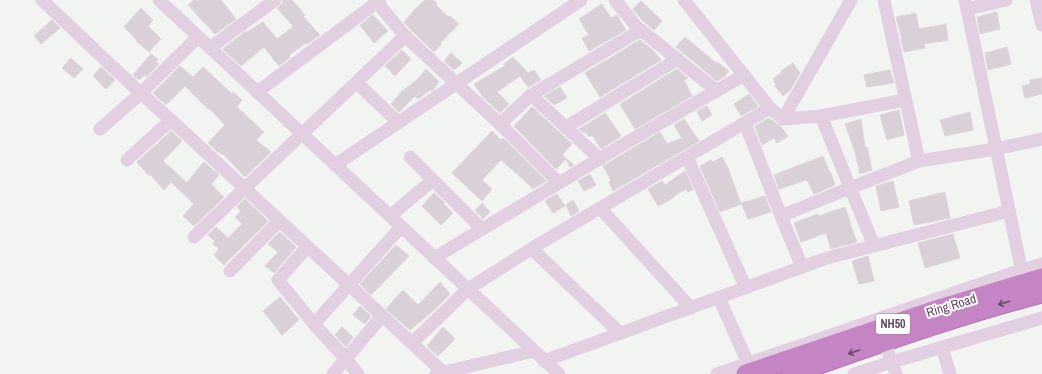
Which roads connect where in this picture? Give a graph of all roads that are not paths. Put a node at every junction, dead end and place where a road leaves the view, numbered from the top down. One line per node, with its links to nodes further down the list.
1 (42, 0): 24 (street)
2 (275, 0): 17 (street)
3 (581, 0): 21 (street)
4 (615, 0): 14 (street)
5 (684, 0): 19 (street)
6 (851, 0): 29 (street)
7 (884, 0): 26 (street)
8 (1006, 0): 12 (street)
9 (1036, 0): 13 (street)
10 (377, 1): 15 (street); 23 (street)
11 (166, 2): 16 (street)
12 (966, 4): 38 (street)
13 (1042, 25)
14 (641, 30): 18 (street); 25 (street)
15 (405, 36): 20 (street); 21 (street)
16 (198, 37): 17 (street); 24 (street)
17 (210, 48): 23 (street)
18 (678, 59): 22 (street); 34 (street)
19 (744, 76): 22 (street); 27 (street)
20 (357, 83): 31 (street); 36 (street)
21 (456, 83): 31 (street); 33 (street)
22 (717, 91): 41 (street)
23 (257, 92): 36 (street)
24 (140, 94): 30 (street); 35 (street)
25 (531, 95): 33 (street); 34 (street)
26 (906, 100): 28 (street); 43 (street)
27 (770, 108): 29 (street); 32 (street)
28 (822, 116): 29 (street); 48 (street)
29 (783, 119)
30 (171, 120): 42 (street); 47 (street)
31 (398, 122): 44 (street)
32 (745, 123): 40 (street); 52 (street)
33 (500, 124): 46 (street)
34 (566, 127): 41 (street)
35 (100, 130)
36 (303, 134): 44 (street); 47 (street)
37 (1042, 139): 38 (street)
38 (996, 149): 43 (street); 50 (street)
39 (410, 157): 45 (street)
40 (687, 157): 49 (street); 67 (street)
41 (600, 159): 46 (street)
42 (127, 160)
43 (919, 161): 48 (street)
44 (335, 165): 51 (street)
45 (433, 180): 51 (street); 55 (street)
46 (559, 183): 55 (street)
47 (244, 188): 53 (street); 56 (street)
48 (850, 188): 52 (street); 57 (street)
49 (600, 208): 59 (street); 71 (street)
50 (1009, 211): 57 (street); 64 (street)
51 (390, 216): 54 (street)
52 (781, 216): 62 (street)
53 (279, 221): 58 (street); 63 (street)
54 (401, 226): 60 (street); 66 (street)
55 (482, 229): 60 (street)
56 (194, 237)
57 (874, 246): 62 (street)
58 (307, 247): 66 (street); 74 (street)
59 (532, 249): 68 (street); 75 (street)
60 (434, 258): 68 (street)
61 (1042, 264): 64 (street)
62 (802, 267): 67 (street)
63 (230, 271)
64 (1022, 277): 65 (highway, Ring Road / NH50); 83 (highway, Ring Road / NH50)
65 (1042, 278)
66 (348, 285): 72 (street); 74 (street)
67 (746, 288): 70 (street)
68 (468, 289): 77 (street); 79 (street)
69 (1042, 293): 76 (highway, Ring Road / NH50, one-way to 76)
70 (719, 298): 71 (street); 83 (street)
71 (691, 308): 75 (street)
72 (382, 316): 77 (street); 80 (street)
73 (1042, 318): 78 (street)
74 (314, 324): 80 (street)
75 (620, 333): 81 (street)
76 (884, 342): 82 (street); 89 (highway, Ring Road / NH50, one-way to 89)
77 (412, 344): 84 (street)
78 (942, 347): 82 (street); 91 (street)
79 (534, 351): 81 (street); 84 (street)
80 (346, 359): 85 (street); 86 (street)
81 (544, 361): 87 (street)
82 (894, 368): 90 (street)
83 (749, 370): 88 (street)
84 (441, 373)
85 (333, 374)
86 (358, 374)
87 (559, 374)
88 (717, 374)
89 (791, 374)
90 (854, 374)
91 (950, 374)

